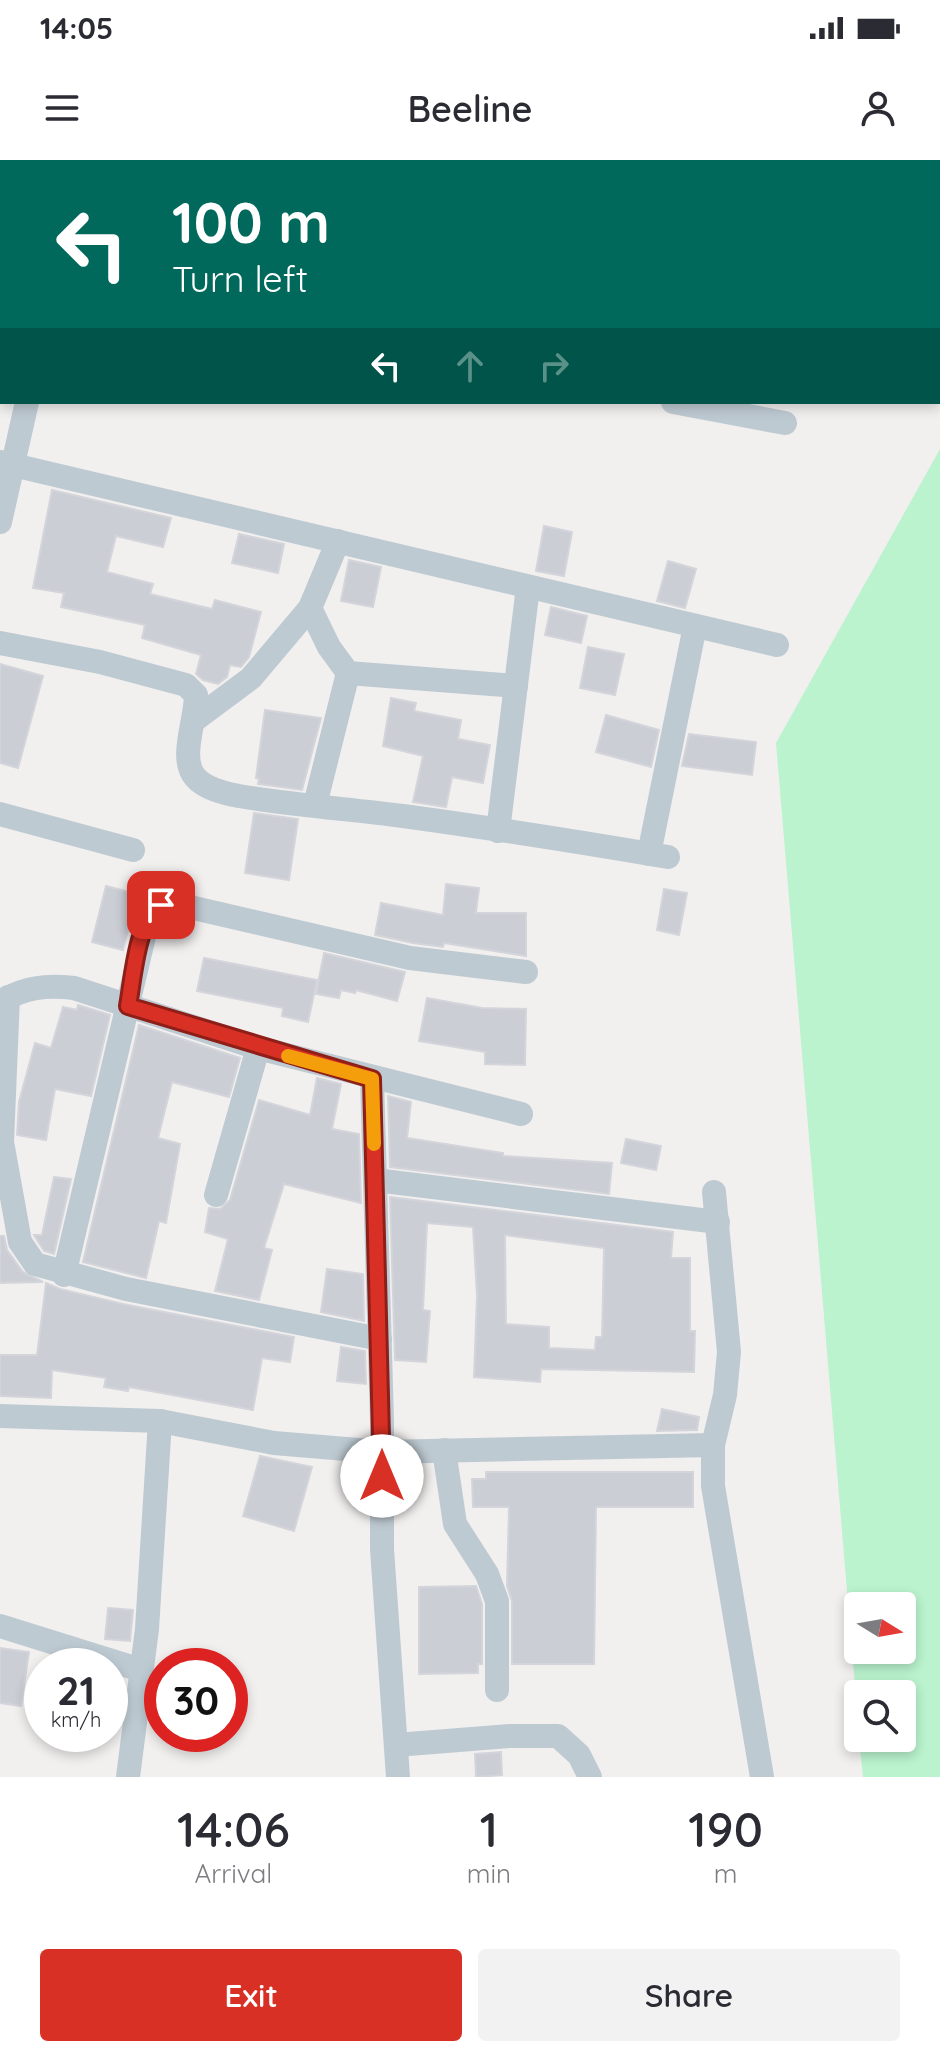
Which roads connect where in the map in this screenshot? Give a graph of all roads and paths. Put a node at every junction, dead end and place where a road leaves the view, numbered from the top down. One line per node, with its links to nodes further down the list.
1 (26, 404): 4 (street)
2 (684, 404): 3 (street)
3 (785, 423)
4 (7, 462): 5 (street); 6 (street)
5 (0, 522)
6 (338, 541): 7 (street); 8 (street)
7 (528, 587): 9 (street); 13 (street)
8 (310, 608): 12 (street); 14 (street)
9 (695, 626): 11 (street); 17 (street)
10 (0, 643): 14 (street)
11 (777, 645)
12 (348, 673): 13 (street); 15 (street)
13 (516, 686): 17 (street)
14 (196, 719): 15 (street)
15 (315, 805): 17 (street)
16 (0, 814): 18 (street)
17 (498, 831)
18 (133, 850)
19 (526, 972): 21 (street)
20 (4, 1000): 21 (street); 29 (street)
21 (128, 1006): 22 (street); 29 (street)
22 (258, 1048): 23 (street); 27 (street)
23 (372, 1079): 24 (street); 25 (street)
24 (521, 1114)
25 (375, 1180): 28 (street); 30 (street)
26 (714, 1192): 28 (street)
27 (216, 1195)
28 (718, 1222): 33 (street)
29 (64, 1275): 30 (street)
30 (380, 1339): 35 (street)
31 (0, 1416): 32 (street)
32 (160, 1421): 35 (street); 37 (street)
33 (713, 1445): 34 (street); 43 (street)
34 (444, 1450): 35 (street); 38 (street)
35 (382, 1452): 39 (street)
36 (0, 1626): 37 (street)
37 (141, 1670): 40 (street)
38 (497, 1690)
39 (396, 1745): 41 (street); 42 (street)
40 (128, 1777)
41 (398, 1777)
42 (590, 1777)
43 (762, 1777)

